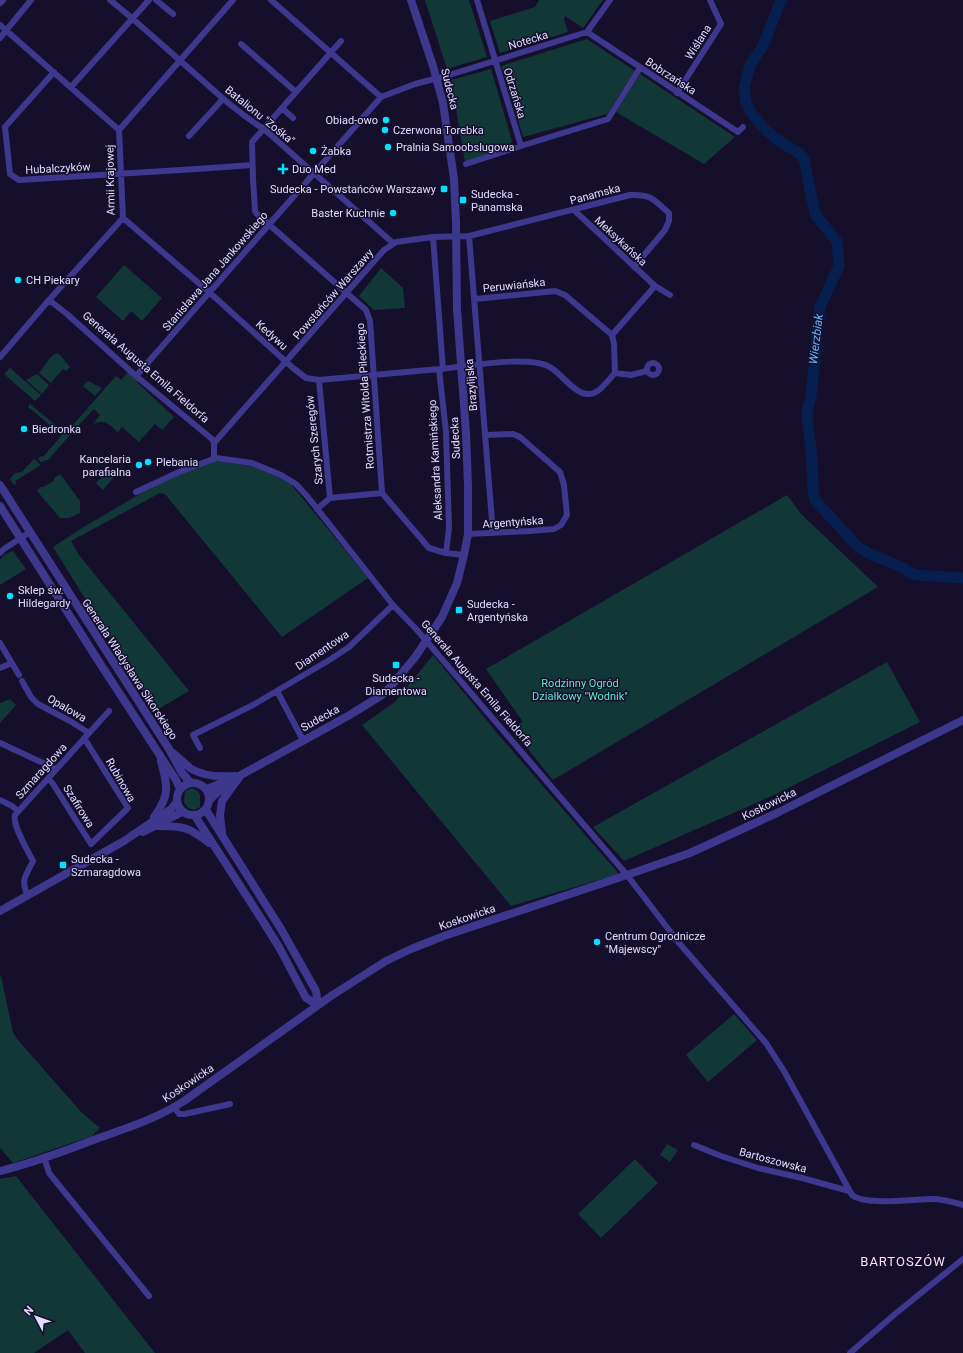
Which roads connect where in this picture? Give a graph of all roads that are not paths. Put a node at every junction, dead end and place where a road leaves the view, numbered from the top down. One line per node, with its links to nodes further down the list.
1 (31, 0): 14 (street)
2 (110, 0): 12 (street, Batalionu "Zośka")
3 (149, 0): 12 (street)
4 (156, 0): 11 (street)
5 (233, 0): 20 (street, Armii Krajowej)
6 (271, 0): 19 (street)
7 (410, 0): 24 (street, Sudecka)
8 (477, 0): 21 (street, Odrzańska)
9 (610, 0): 15 (street)
10 (710, 0): 27 (street, Wiślana)
11 (173, 14)
12 (132, 18): 20 (street, Batalionu "Zośka"); 25 (street)
13 (0, 25): 14 (street)
14 (6, 30): 16 (street); 23 (street)
15 (587, 32): 21 (street, Notecka); 22 (street, Bobrzańska)
16 (0, 38)
17 (342, 41): 19 (street, Rotmistrza Witolda Pileckiego)
18 (241, 44): 26 (street)
19 (332, 53): 26 (street, Rotmistrza Witolda Pileckiego); 28 (street)
20 (180, 60): 29 (street, Batalionu "Zośka"); 35 (street, Armii Krajowej)
21 (495, 60): 24 (street, Notecka); 37 (street, Odrzańska)
22 (640, 68): 27 (street, Bobrzańska); 37 (street)
23 (54, 72): 25 (street); 32 (street)
24 (437, 78): 28 (street, Stanisława Jana Jankowskiego); 47 (street, Sudecka)
25 (71, 87): 35 (street)
26 (296, 92): 30 (street, Rotmistrza Witolda Pileckiego)
27 (678, 93): 33 (street, Bobrzańska)
28 (381, 97): 40 (street, Stanisława Jana Jankowskiego)
29 (223, 98): 34 (street, Batalionu "Zośka"); 36 (street)
30 (282, 108): 31 (street); 34 (street, Rotmistrza Witolda Pileckiego)
31 (294, 118)
32 (2, 125): 41 (street, Hubalczyków)
33 (743, 127)
34 (264, 129): 38 (street, Rotmistrza Witolda Pileckiego); 40 (street, Batalionu "Zośka")
35 (119, 130): 41 (street, Armii Krajowej)
36 (189, 136)
37 (521, 146): 39 (street)
38 (252, 164): 41 (street, Hubalczyków); 44 (street, Rotmistrza Witolda Pileckiego)
39 (466, 164)
40 (313, 173): 44 (street, Stanisława Jana Jankowskiego); 48 (street, Batalionu "Zośka")
41 (121, 174): 43 (street, Armii Krajowej)
42 (574, 210): 45 (street, Panamska); 49 (street, Meksykańska); 49 (street, Panamska)
43 (123, 218): 51 (street, Kedywu); 55 (street, Armii Krajowej)
44 (269, 224): 51 (street, Stanisława Jana Jankowskiego); 52 (street, Rotmistrza Witolda Pileckiego)
45 (469, 236): 47 (street, Panamska); 54 (street, Brazylijska)
46 (433, 237): 47 (street); 48 (street); 61 (street, Aleksandra Kamińskiego)
47 (456, 237): 60 (street, Sudecka)
48 (392, 243): 52 (street, Powstańców Warszawy)
49 (634, 267): 50 (street, Meksykańska)
50 (655, 286): 53 (street, Meksykańska); 56 (street)
51 (209, 292): 58 (street, Kedywu); 65 (street, Stanisława Jana Jankowskiego)
52 (347, 294): 58 (street, Powstańców Warszawy); 64 (street, Rotmistrza Witolda Pileckiego)
53 (670, 295)
54 (474, 299): 56 (street, Peruwiańska); 59 (street, Brazylijska)
55 (49, 300): 57 (street, Armii Krajowej); 65 (street, Generała Augusta Emila Fieldorfa)
56 (612, 334): 63 (street)
57 (0, 357)
58 (287, 362): 66 (street, Kedywu); 68 (street, Powstańców Warszawy)
59 (479, 365): 60 (street); 63 (street); 67 (street, Brazylijska)
60 (462, 367): 61 (street); 78 (street, Sudecka)
61 (441, 369): 64 (street, Kedywu); 81 (street, Aleksandra Kamińskiego)
62 (647, 371): 63 (street)
63 (615, 373)
64 (373, 375): 66 (street, Kedywu); 72 (street, Rotmistrza Witolda Pileckiego)
65 (136, 376): 68 (street, Generała Augusta Emila Fieldorfa)
66 (318, 380): 73 (street, Szarych Szeregów)
67 (486, 435): 77 (street, Brazylijska); 77 (street, Argentyńska)
68 (214, 443): 69 (street)
69 (214, 459): 71 (street, Generała Augusta Emila Fieldorfa); 75 (street, Generała Augusta Emila Fieldorfa)
70 (0, 485): 76 (street, Generała Władysława Sikorskiego)
71 (136, 492)
72 (382, 493): 73 (street, Szarych Szeregów); 81 (street)
73 (330, 498): 75 (street, Szarych Szeregów)
74 (0, 506): 79 (street, Generała Władysława Sikorskiego)
75 (317, 509): 83 (street, Generała Augusta Emila Fieldorfa)
76 (30, 532): 79 (street); 95 (street, Generała Władysława Sikorskiego)
77 (493, 532): 78 (street, Argentyńska)
78 (468, 534): 82 (street, Sudecka)
79 (20, 538): 80 (street); 96 (street, Generała Władysława Sikorskiego)
80 (1, 549)
81 (446, 553): 82 (street)
82 (464, 555): 84 (street, Sudecka)
83 (393, 605): 84 (street, Generała Augusta Emila Fieldorfa); 88 (street, Diamentowa)
84 (427, 642): 92 (street, Sudecka); 114 (street, Generała Augusta Emila Fieldorfa)
85 (0, 643): 86 (street, Opalowa)
86 (12, 662): 87 (street); 91 (street, Opalowa)
87 (0, 668)
88 (277, 691): 92 (street); 94 (street, Diamentowa)
89 (109, 711): 91 (street, Szmaragdowa)
90 (963, 720): 114 (street, Koskowicka)
91 (86, 736): 97 (street, Szmaragdowa); 112 (street, Rubinowa)
92 (303, 740): 98 (street, Sudecka)
93 (0, 743): 97 (street)
94 (200, 748)
95 (169, 750): 98 (street); 100 (street, Generała Władysława Sikorskiego)
96 (160, 756): 101 (street, Generała Władysława Sikorskiego); 110 (street)
97 (56, 769): 99 (street, Szmaragdowa)
98 (241, 775): 102 (street, Sudecka); 104 (street, Sudecka); 111 (street)
99 (48, 779): 107 (street, Szmaragdowa); 112 (street, Szafirowa)
100 (191, 783): 101 (street); 102 (street)
101 (180, 789): 105 (street)
102 (206, 789): 104 (street)
103 (0, 800): 107 (street)
104 (210, 800): 106 (street)
105 (177, 802): 108 (street); 110 (street)
106 (206, 810): 109 (street); 111 (street)
107 (18, 811): 115 (street, Szmaragdowa)
108 (182, 812): 109 (street); 110 (street)
109 (195, 816): 113 (street)
110 (153, 824): 113 (street); 115 (street)
111 (222, 834): 117 (street)
112 (91, 844)
113 (214, 847): 119 (street)
114 (627, 875): 118 (street, Koskowicka); 127 (street, Generała Augusta Emila Fieldorfa)
115 (28, 896): 116 (street)
116 (0, 911)
117 (316, 991): 118 (street); 120 (street)
118 (331, 996): 120 (street, Koskowicka)
119 (306, 998): 120 (street); 121 (street)
120 (318, 1005): 121 (street, Koskowicka)
121 (302, 1017): 123 (street, Koskowicka)
122 (230, 1104): 123 (street)
123 (174, 1107): 125 (street, Koskowicka)
124 (694, 1145): 127 (street, Bartoszowska)
125 (44, 1157): 126 (street, Koskowicka); 130 (street)
126 (0, 1171)
127 (849, 1191): 128 (street)
128 (963, 1205)
129 (963, 1259): 131 (street)
130 (149, 1296)
131 (850, 1353)

